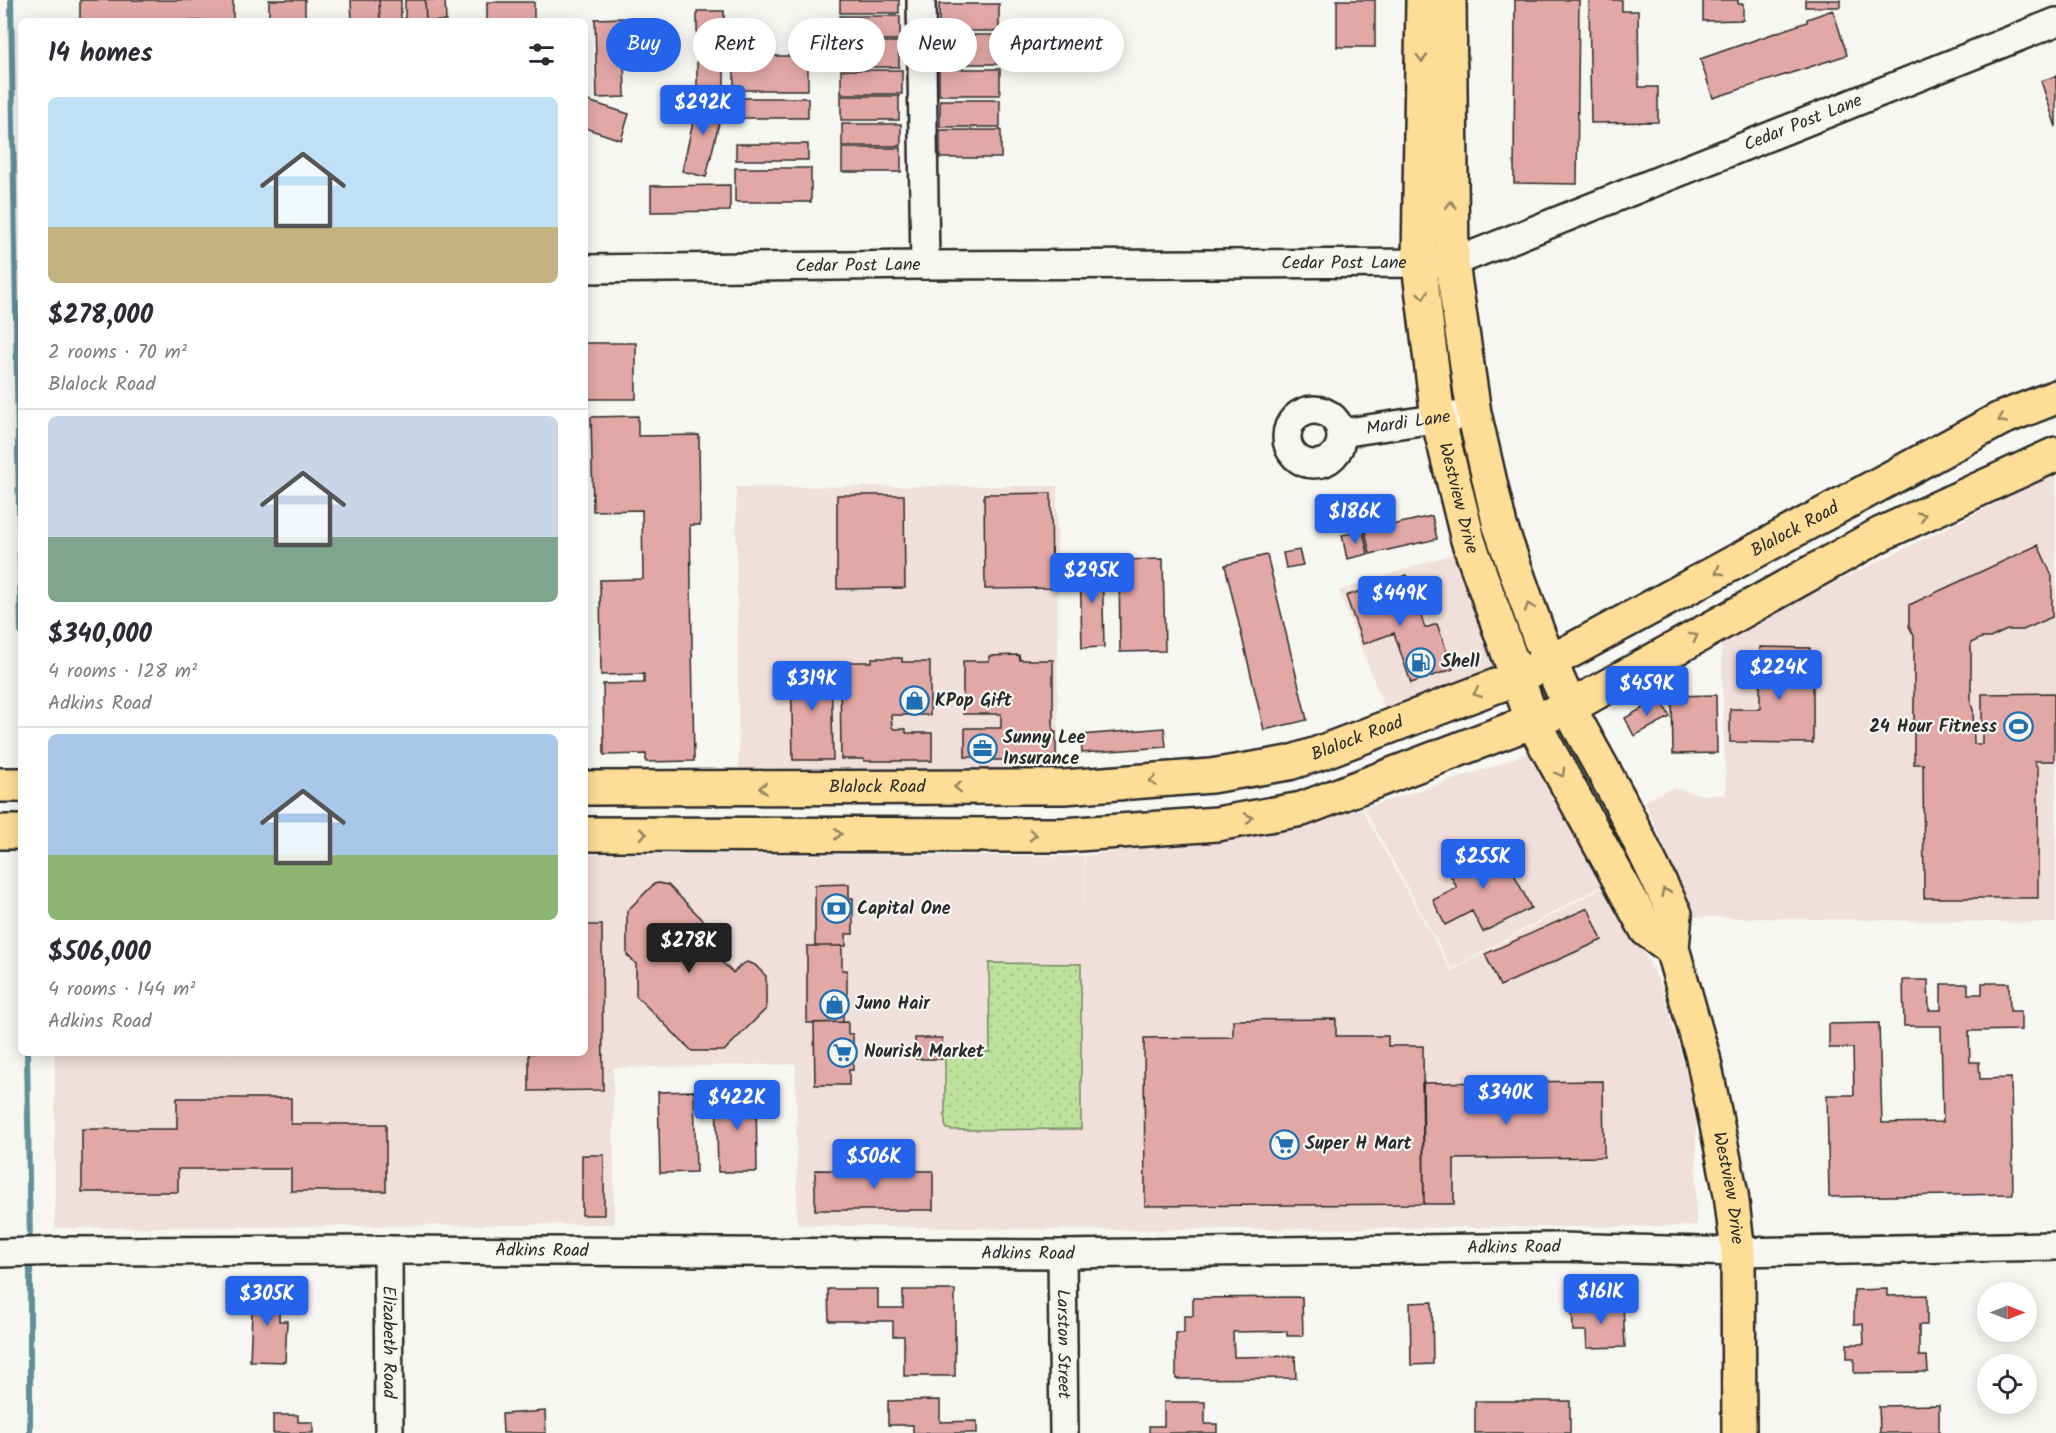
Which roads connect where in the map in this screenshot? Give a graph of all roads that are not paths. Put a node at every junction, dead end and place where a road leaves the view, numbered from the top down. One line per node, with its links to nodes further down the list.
1 (921, 0): 7 (street)
2 (1423, 0): 6 (main road, Westview Drive, one-way to 6)
3 (1449, 0): 5 (main road, Westview Drive, one-way to 3)
4 (2056, 22): 5 (street, Cedar Post Lane)
5 (1452, 263): 6 (street, Cedar Post Lane); 10 (main road, Westview Drive)
6 (1419, 264): 7 (street, Cedar Post Lane); 11 (main road, Westview Drive, one-way to 11)
7 (925, 265): 8 (street, Cedar Post Lane)
8 (588, 269)
9 (2056, 397): 14 (main road, Blalock Road, one-way to 14)
10 (1474, 412): 11 (street, Mardi Lane); 16 (main road, Westview Drive, one-way to 10)
11 (1438, 418): 12 (street, Mardi Lane); 17 (main road, Westview Drive)
12 (1341, 433)
13 (2056, 454): 15 (main road, one-way to 13)
14 (1868, 490): 15 (main road); 16 (main road, Blalock Road, one-way to 16)
15 (1881, 534): 18 (main road, one-way to 15)
16 (1550, 662): 17 (main road, Blalock Road); 18 (main road, Westview Drive)
17 (1517, 677): 19 (main road, Westview Drive); 20 (main road, Blalock Road, one-way to 20)
18 (1570, 706): 19 (main road); 26 (main road, Westview Drive, one-way to 18)
19 (1533, 722): 22 (main road, one-way to 19); 26 (main road, Westview Drive, one-way to 26)
20 (1211, 776): 21 (main road, Blalock Road, one-way to 21); 22 (main road)
21 (588, 788)
22 (1217, 824): 25 (main road, one-way to 22)
23 (0, 832): 24 (main road)
24 (18, 832)
25 (588, 834)
26 (1672, 948): 29 (main road, Westview Drive)
27 (2056, 1246): 29 (street, Adkins Road)
28 (388, 1250): 30 (street, Adkins Road); 31 (street, Adkins Road); 32 (street, Elizabeth Road)
29 (1738, 1252): 31 (street, Adkins Road); 34 (main road, Westview Drive)
30 (5, 1253)
31 (1062, 1254): 33 (street, Larston Street)
32 (389, 1433)
33 (1064, 1433)
34 (1739, 1433)

